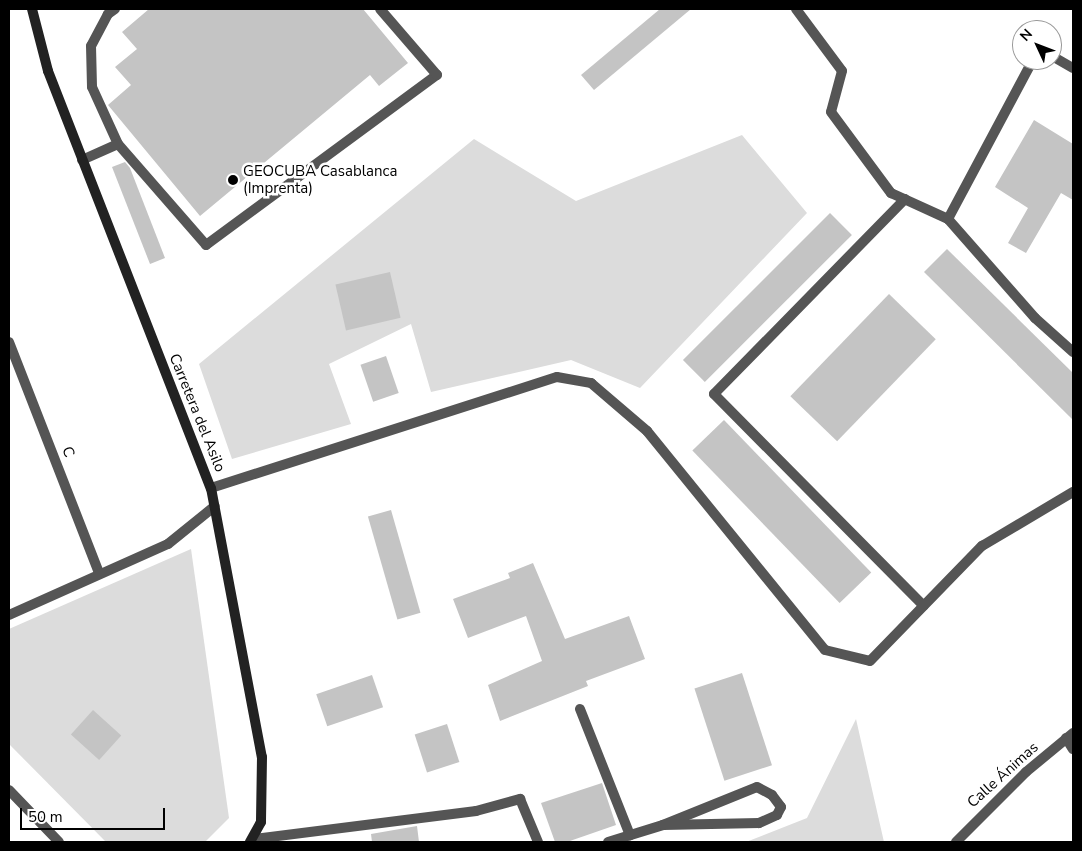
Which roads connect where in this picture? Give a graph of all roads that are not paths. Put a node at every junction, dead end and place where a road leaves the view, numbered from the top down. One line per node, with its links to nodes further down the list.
1 (32, 9): 9 (street, Carretera del Asilo)
2 (115, 9): 8 (street)
3 (380, 9): 8 (street)
4 (796, 9): 10 (street)
5 (1062, 62): 6 (street)
6 (1073, 68)
7 (1028, 70): 11 (street)
8 (118, 144): 9 (street)
9 (82, 160): 14 (street, Carretera del Asilo)
10 (905, 199): 11 (street); 18 (street)
11 (948, 219): 13 (street)
12 (9, 342): 17 (street, C)
13 (1073, 352)
14 (211, 488): 16 (street, Carretera del Asilo); 18 (street)
15 (1073, 492): 18 (street)
16 (215, 506): 17 (street); 26 (street, Carretera del Asilo)
17 (99, 573): 19 (street)
18 (924, 606)
19 (9, 614)
20 (580, 709): 25 (street)
21 (1070, 736): 22 (street); 30 (street, Calle Ánimas)
22 (1073, 749)
23 (9, 790): 27 (street)
24 (663, 825): 24 (street); 25 (street)
25 (630, 835): 29 (street)
26 (252, 841): 28 (street)
27 (59, 842)
28 (538, 842)
29 (608, 842)
30 (956, 842)

